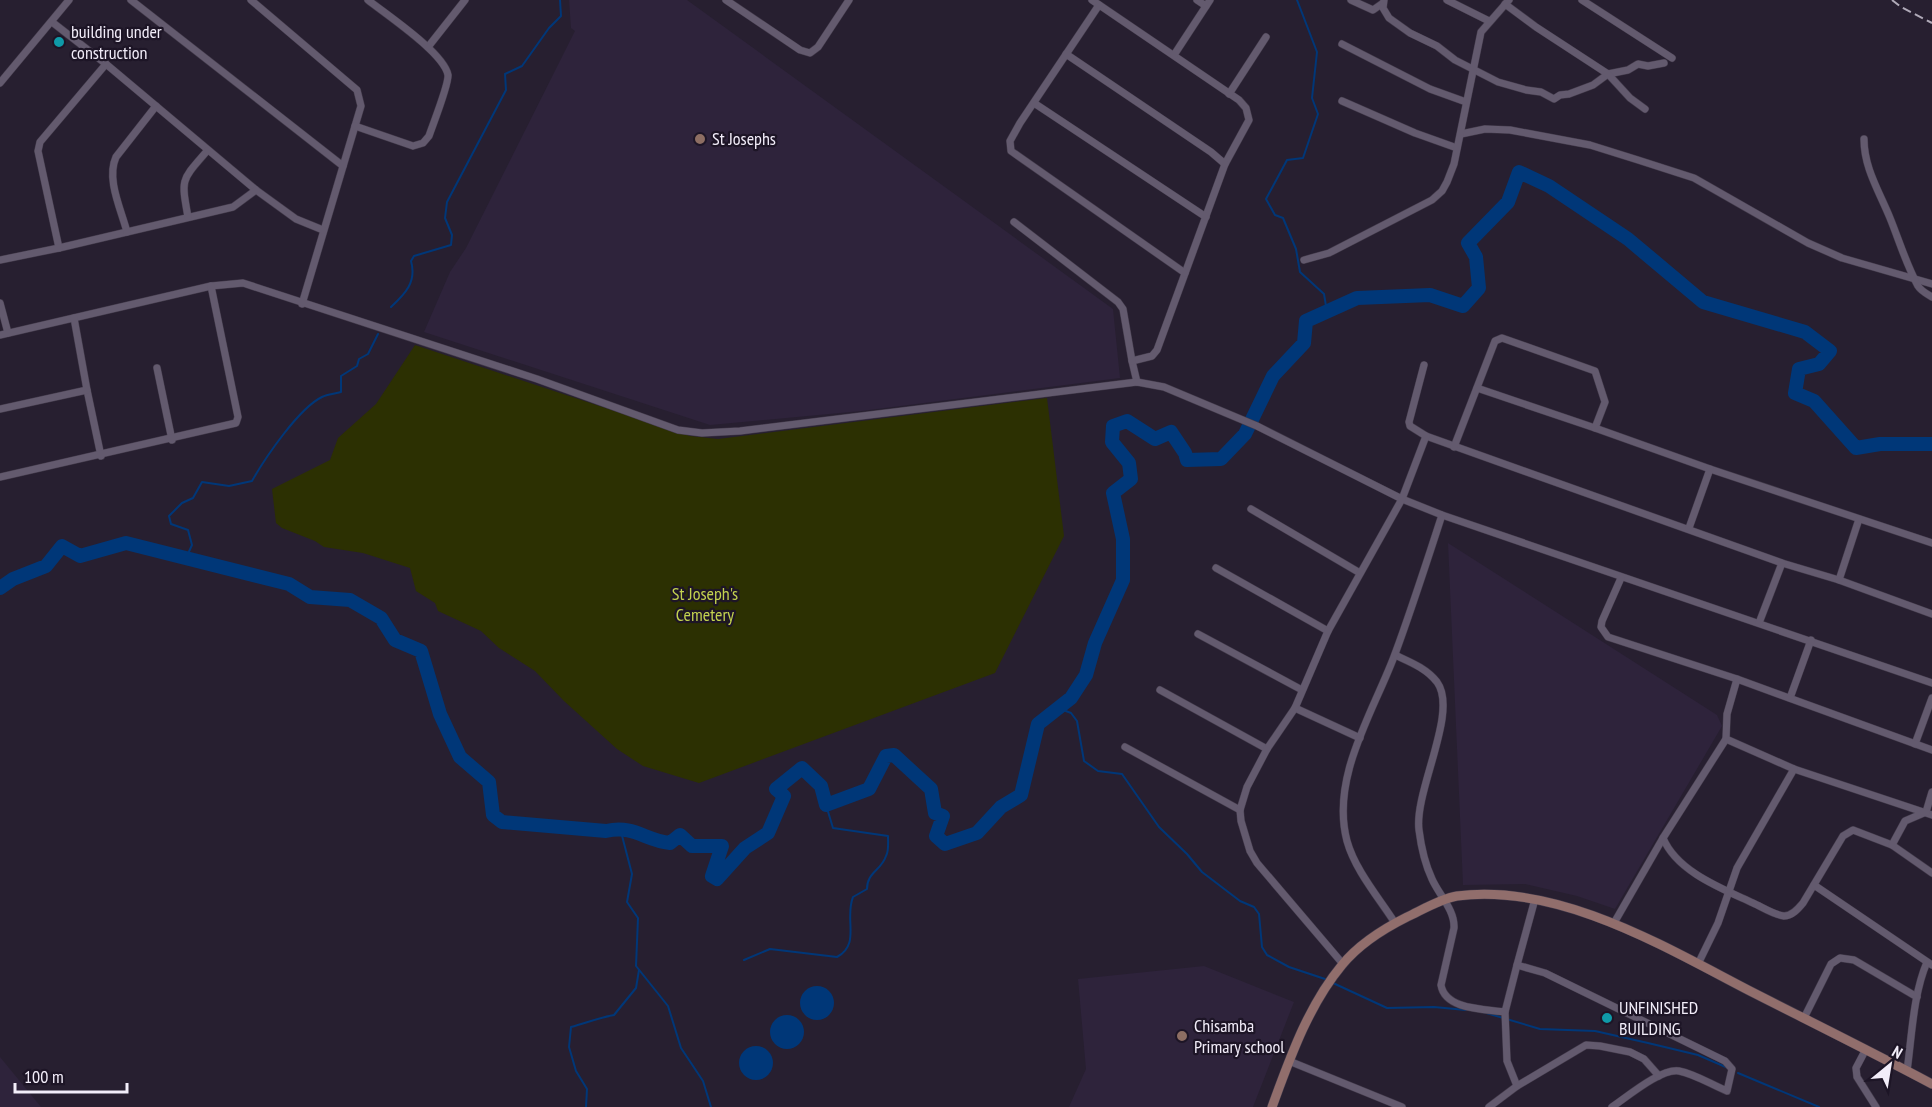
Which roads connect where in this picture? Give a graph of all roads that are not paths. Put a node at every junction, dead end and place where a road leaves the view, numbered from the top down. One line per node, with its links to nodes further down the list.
1 (69, 0): 19 (street)
2 (131, 0): 44 (street)
3 (368, 0): 22 (street)
4 (465, 0): 22 (street)
5 (726, 0): 6 (street)
6 (849, 0)
7 (1197, 0): 15 (street)
8 (1351, 0): 16 (street)
9 (1447, 0): 18 (street)
10 (1582, 0): 25 (street)
11 (255, 1): 38 (street)
12 (1096, 2): 23 (street); 24 (street)
13 (1384, 2): 16 (street); 17 (street)
14 (1507, 2): 18 (street); 30 (street)
15 (1208, 3): 24 (street)
16 (1373, 10): 17 (street)
17 (1389, 18): 28 (street)
18 (1489, 21): 28 (street)
19 (52, 22): 27 (street); 29 (street)
20 (1266, 38): 32 (street)
21 (1342, 44): 34 (street)
22 (428, 47): 38 (street)
23 (1066, 54): 35 (street); 43 (street)
24 (1174, 55): 32 (street)
25 (1672, 58)
26 (1664, 63): 30 (street)
27 (106, 64): 36 (street); 51 (street)
28 (1473, 68): 30 (street); 34 (street)
29 (4, 72): 31 (street)
30 (1608, 74): 37 (street)
31 (0, 83)
32 (1229, 94): 43 (street)
33 (1342, 101): 41 (street)
34 (1466, 102): 39 (street)
35 (1034, 103): 46 (street); 54 (street)
36 (156, 106): 42 (street); 50 (street)
37 (1645, 109)
38 (355, 126): 44 (street)
39 (1461, 134): 41 (street); 55 (street)
40 (1864, 139): 55 (street)
41 (1457, 148): 53 (street)
42 (207, 151): 45 (street); 47 (street)
43 (1225, 164): 46 (street)
44 (343, 166): 49 (street)
45 (255, 190): 47 (street); 49 (street)
46 (1206, 217): 54 (street)
47 (188, 218): 50 (street)
48 (1014, 222): 63 (street)
49 (323, 230): 60 (street)
50 (127, 232): 51 (street)
51 (59, 248): 52 (street)
52 (0, 260)
53 (1304, 260)
54 (1185, 273): 63 (street)
55 (1916, 280): 56 (street); 58 (street)
56 (1932, 284)
57 (211, 286): 60 (street); 61 (street); 72 (street)
58 (1932, 297)
59 (0, 303): 62 (street)
60 (302, 304): 66 (street)
61 (74, 318): 62 (street); 68 (street)
62 (4, 334)
63 (1132, 361): 66 (street)
64 (1424, 365): 71 (street)
65 (157, 368): 72 (street)
66 (1137, 382): 77 (street)
67 (1477, 388): 70 (street); 70 (street); 73 (street)
68 (87, 390): 69 (street); 74 (street)
69 (0, 409)
70 (1595, 428): 75 (street)
71 (1426, 436): 73 (street); 77 (street)
72 (172, 440): 74 (street)
73 (1454, 447): 81 (street)
74 (101, 456): 76 (street)
75 (1710, 469): 80 (street); 81 (street)
76 (0, 477)
77 (1402, 499): 79 (street); 85 (street)
78 (1251, 509): 85 (street)
79 (1442, 515): 86 (street); 93 (street)
80 (1859, 519): 82 (street); 87 (street)
81 (1689, 528): 83 (street)
82 (1932, 543)
83 (1782, 563): 87 (street); 89 (street)
84 (1216, 568): 90 (street)
85 (1360, 573): 90 (street)
86 (1622, 578): 89 (street); 94 (street)
87 (1839, 580): 88 (street)
88 (1932, 614)
89 (1759, 623): 92 (street)
90 (1328, 631): 97 (street)
91 (1198, 634): 97 (street)
92 (1811, 640): 95 (street); 98 (street)
93 (1395, 655): 101 (street); 117 (street)
94 (1737, 679): 98 (street); 102 (street)
95 (1932, 683)
96 (1160, 690): 105 (street)
97 (1302, 690): 100 (street)
98 (1790, 698): 103 (street)
99 (1932, 698): 103 (street)
100 (1295, 708): 101 (street); 105 (street)
101 (1360, 738): 118 (street)
102 (1726, 739): 107 (street); 111 (street)
103 (1915, 744): 106 (street)
104 (1125, 747): 109 (street)
105 (1266, 749): 109 (street)
106 (1932, 750)
107 (1794, 769): 110 (street); 115 (street)
108 (1932, 792): 110 (street)
109 (1240, 810): 121 (street)
110 (1929, 814): 112 (street)
111 (1663, 838): 115 (street); 119 (street)
112 (1892, 845): 113 (street); 114 (street)
113 (1932, 873)
114 (1814, 885): 115 (street); 120 (street)
115 (1728, 891): 122 (street)
116 (1535, 899): 117 (street); 119 (street); 123 (street)
117 (1443, 900): 118 (street); 125 (street)
118 (1395, 923): 121 (street)
119 (1614, 923): 122 (street)
120 (1930, 963): 124 (street)
121 (1342, 964): 128 (street)
122 (1698, 964): 126 (street)
123 (1517, 965): 125 (street); 130 (street)
124 (1917, 997): 126 (street); 129 (street)
125 (1506, 1015): 132 (street)
126 (1804, 1018): 127 (street)
127 (1866, 1049): 129 (street); 137 (street)
128 (1289, 1061): 133 (street); 134 (street)
129 (1907, 1071): 131 (street)
130 (1659, 1076): 132 (street); 136 (street)
131 (1932, 1084)
132 (1517, 1086): 135 (street)
133 (1272, 1107)
134 (1402, 1107)
135 (1489, 1107)
136 (1612, 1107)
137 (1876, 1107)

